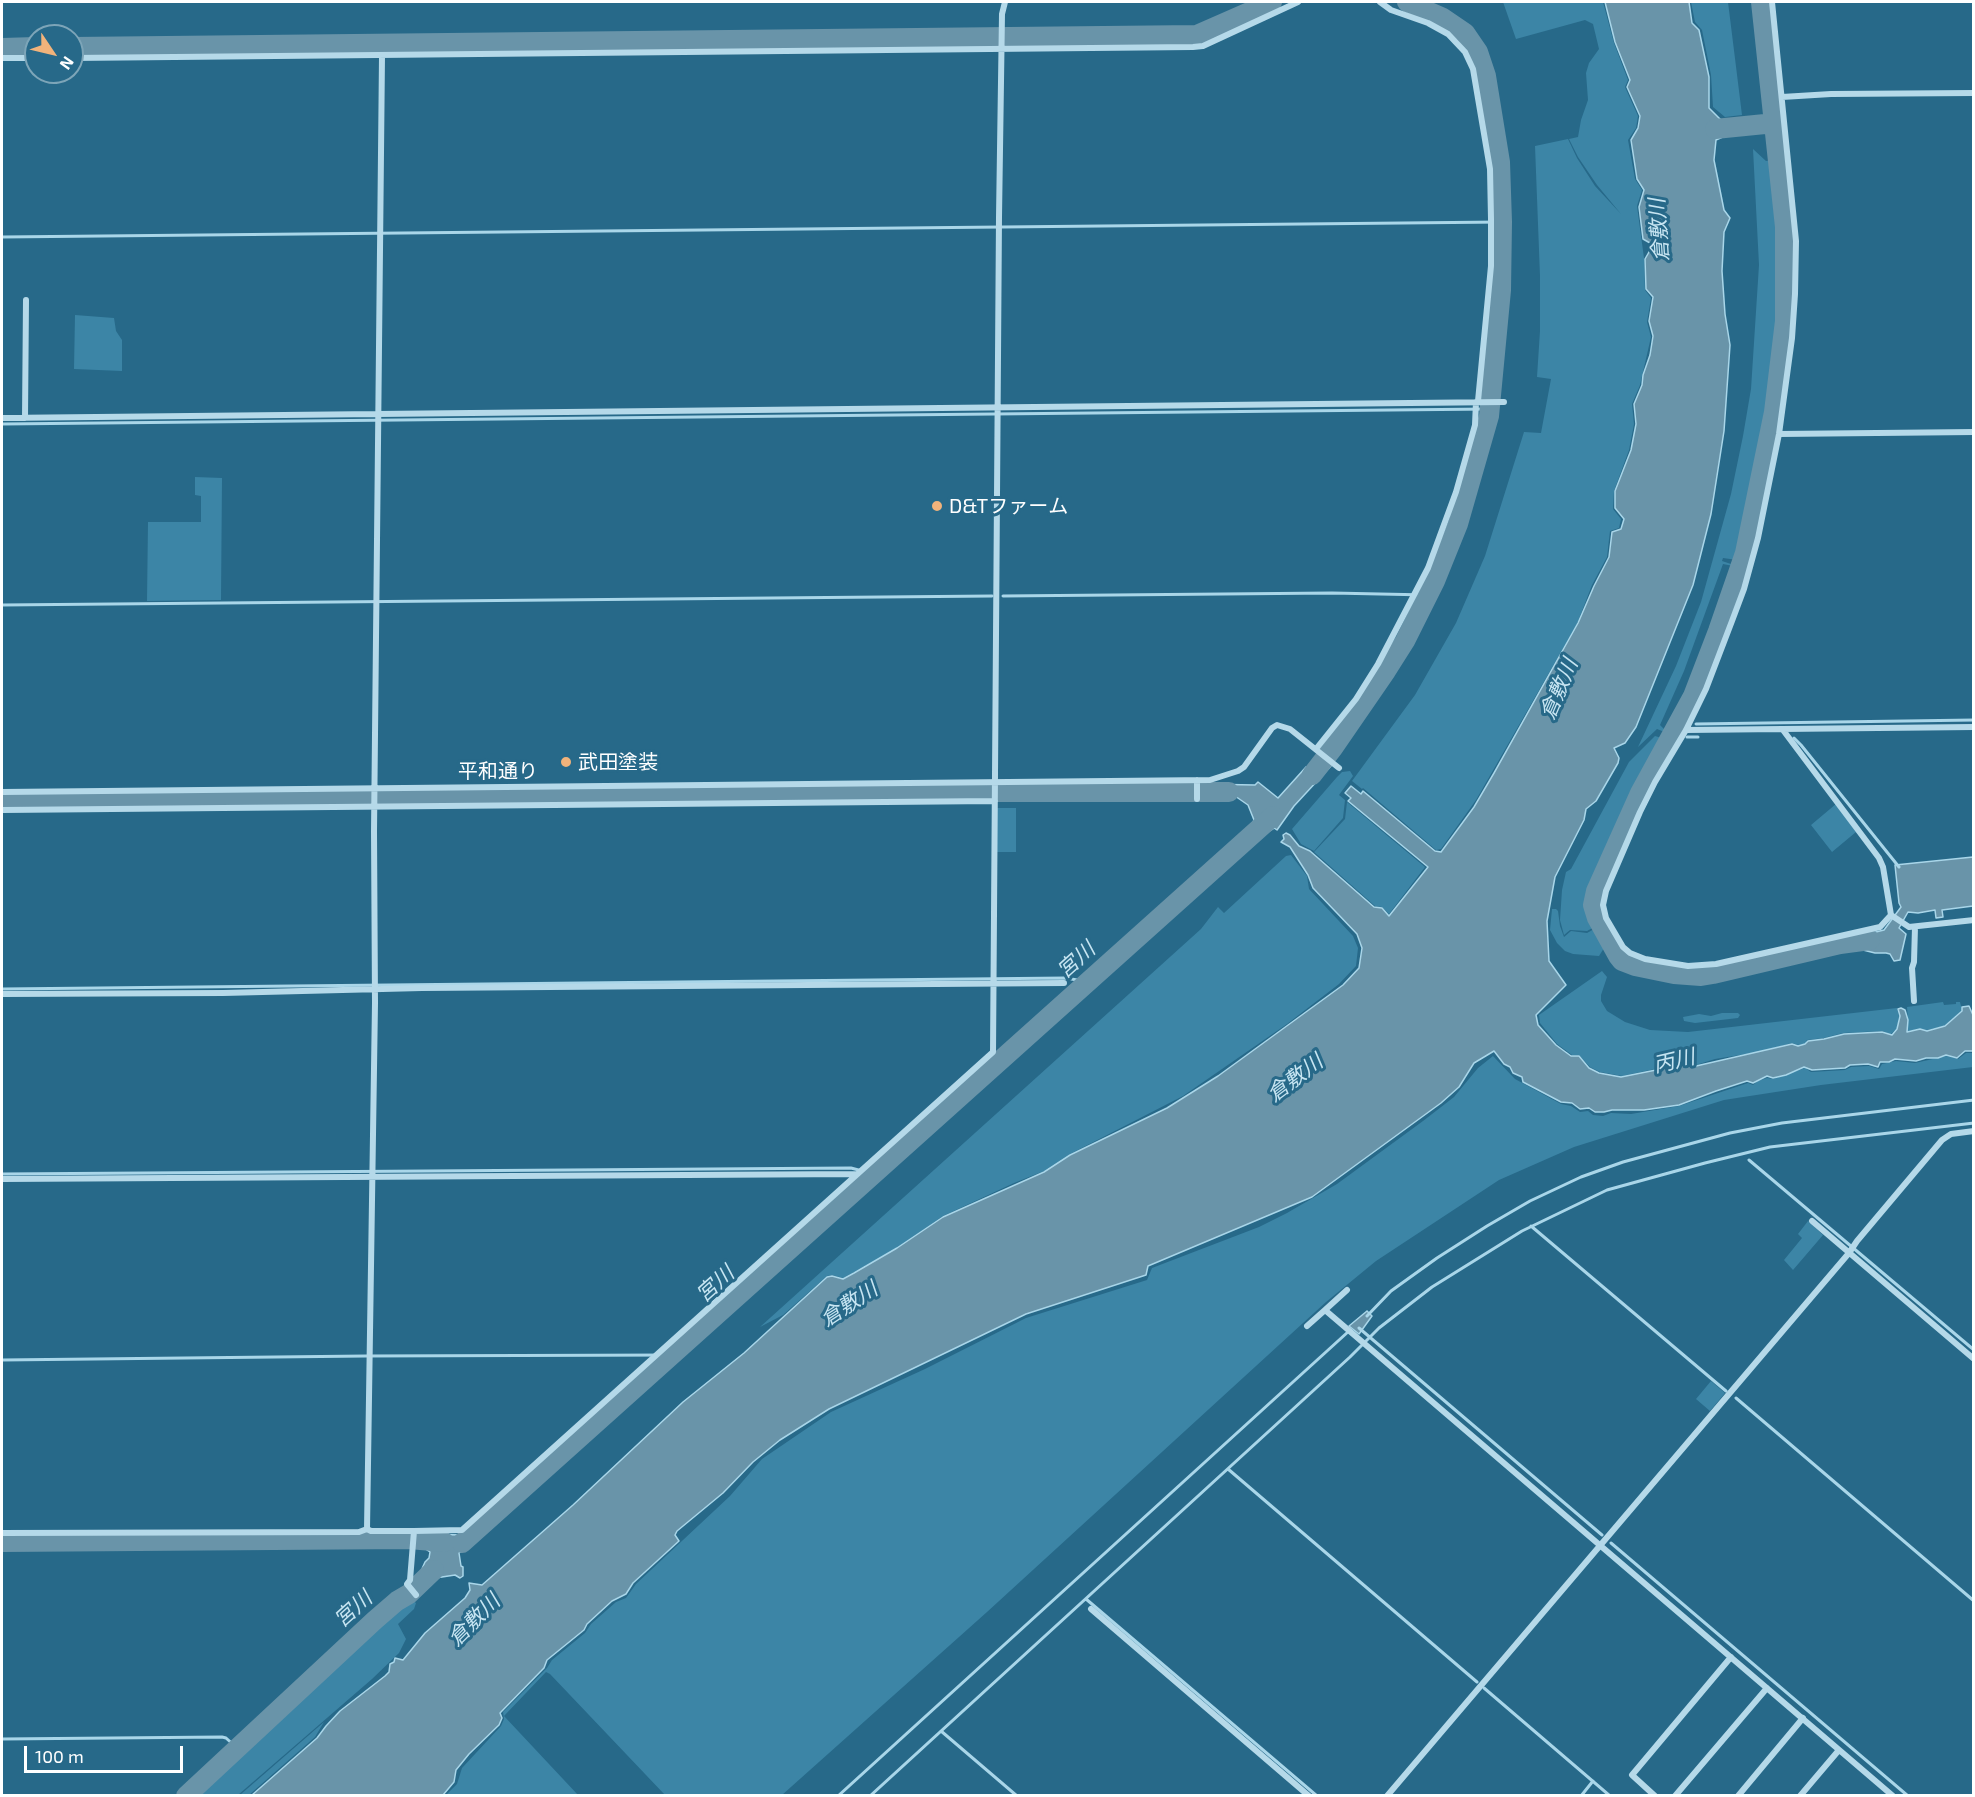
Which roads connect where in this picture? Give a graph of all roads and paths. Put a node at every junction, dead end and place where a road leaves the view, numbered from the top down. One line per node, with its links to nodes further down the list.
1 (1005, 2): 5 (street)
2 (1298, 2): 5 (street)
3 (1380, 2): 14 (street)
4 (1772, 2): 11 (street)
5 (1001, 46): 6 (street); 15 (street)
6 (382, 56): 9 (street); 18 (street)
7 (2, 58): 8 (street)
8 (24, 58)
9 (84, 58)
10 (1974, 93): 11 (street)
11 (1782, 97): 20 (street)
12 (26, 300): 17 (street)
13 (1502, 402): 14 (street)
14 (1478, 404): 15 (street); 24 (street)
15 (998, 412): 18 (street); 27 (street)
16 (2, 418): 17 (street)
17 (25, 418): 18 (street)
18 (378, 418): 28 (street)
19 (1974, 432): 20 (street)
20 (1779, 434): 22 (street)
21 (1974, 727): 23 (street)
22 (1686, 730): 23 (street); 34 (street)
23 (1783, 730): 34 (street)
24 (1318, 751): 25 (street); 26 (street, 平和通り)
25 (1336, 766)
26 (1197, 782): 27 (street, 平和通り); 30 (street)
27 (995, 784): 28 (street, 平和通り); 31 (street)
28 (375, 790): 29 (street, 平和通り); 32 (street)
29 (2, 792)
30 (1197, 799)
31 (994, 800): 32 (street); 37 (street)
32 (375, 807): 33 (street); 39 (street)
33 (2, 810)
34 (1892, 916): 36 (street)
35 (1974, 920): 36 (street)
36 (1915, 927): 41 (street)
37 (994, 980): 38 (street); 39 (street); 43 (street)
38 (1064, 984)
39 (374, 987): 40 (street); 44 (street)
40 (2, 994)
41 (1914, 1001)
42 (1974, 1131): 47 (street)
43 (860, 1172): 44 (street); 53 (street)
44 (372, 1174): 45 (street); 52 (street)
45 (2, 1179)
46 (1812, 1221): 47 (street)
47 (1851, 1249): 51 (street); 55 (street)
48 (1347, 1290): 49 (street)
49 (1325, 1310): 50 (street); 55 (street)
50 (1307, 1326)
51 (1974, 1359)
52 (367, 1529): 53 (street); 54 (street)
53 (414, 1532): 56 (street)
54 (2, 1533)
55 (1600, 1545): 58 (street); 63 (street)
56 (416, 1595)
57 (1091, 1609): 62 (street)
58 (1731, 1658): 59 (street); 64 (street)
59 (1767, 1688): 60 (street); 65 (street)
60 (1803, 1719): 61 (street); 66 (street)
61 (1839, 1750): 67 (street); 68 (street)
62 (1309, 1796)
63 (1387, 1796)
64 (1655, 1796)
65 (1675, 1796)
66 (1738, 1796)
67 (1800, 1796)
68 (1893, 1796)

